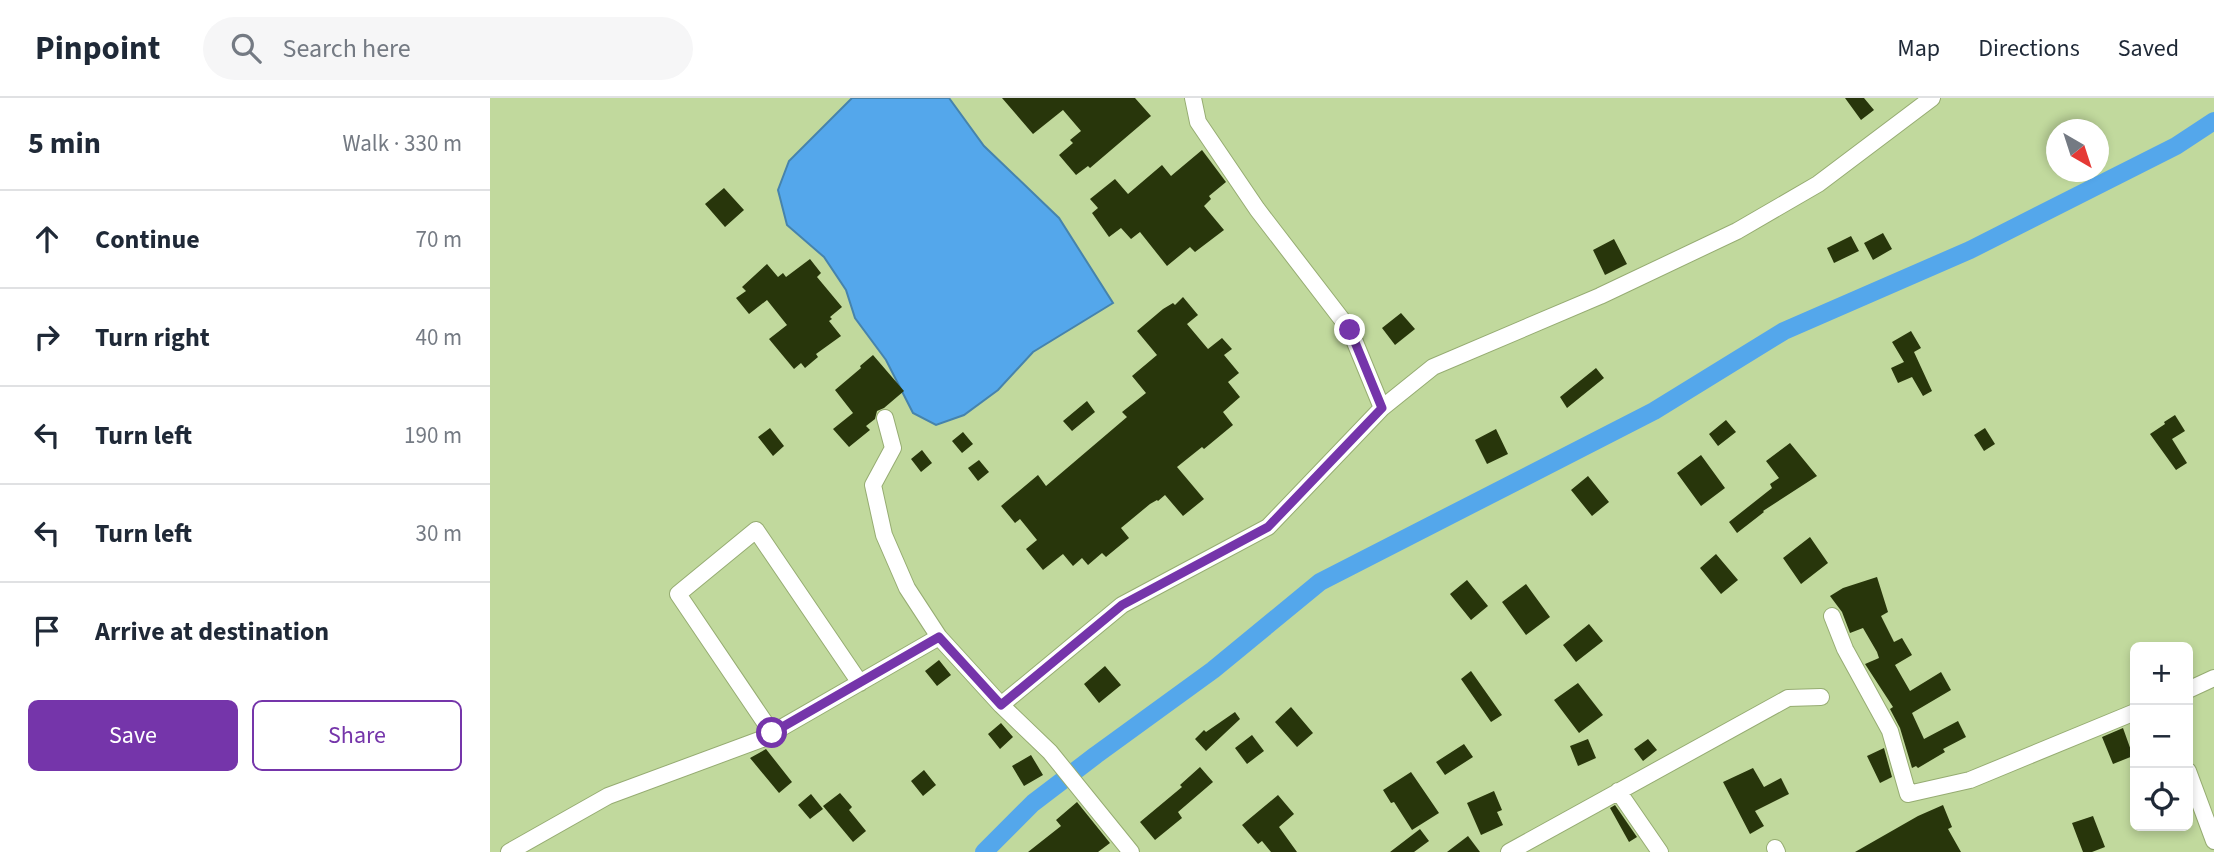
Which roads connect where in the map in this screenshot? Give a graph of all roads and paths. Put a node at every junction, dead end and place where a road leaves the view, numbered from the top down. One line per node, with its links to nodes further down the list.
1 (1193, 98): 3 (street)
2 (1932, 98): 3 (street)
3 (1382, 408): 11 (street)
4 (885, 418): 6 (street)
5 (1832, 616): 12 (street)
6 (939, 637): 8 (street); 11 (street)
7 (2214, 678): 9 (street)
8 (860, 683): 13 (street); 13 (street)
9 (2193, 688)
10 (1821, 697): 15 (street)
11 (1001, 705): 17 (street)
12 (2130, 714)
13 (772, 733): 18 (street)
14 (2193, 784): 16 (street)
15 (1618, 791): 19 (street); 20 (street)
16 (2214, 841)
17 (1127, 851)
18 (509, 852)
19 (1509, 852)
20 (1660, 852)

